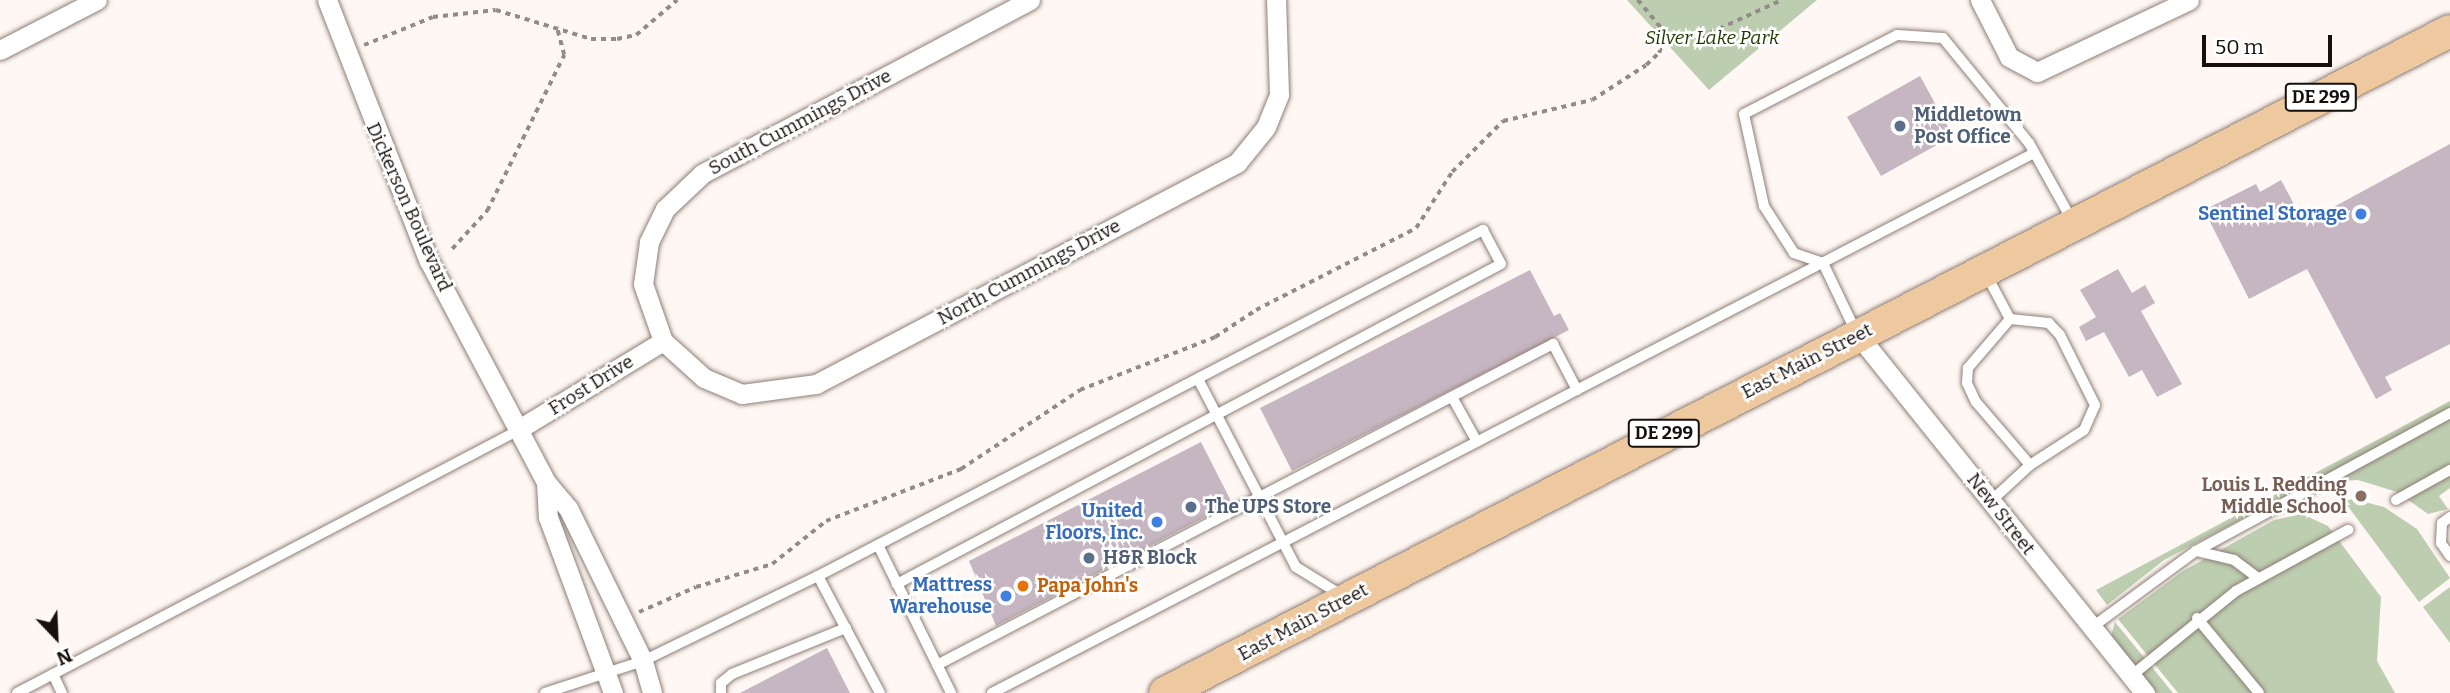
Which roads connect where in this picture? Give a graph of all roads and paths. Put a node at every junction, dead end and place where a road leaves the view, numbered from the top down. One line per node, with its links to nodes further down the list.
1 (327, 0): 28 (street, Dickerson Boulevard)
2 (677, 0): 10 (path)
3 (1030, 0): 22 (street, South Cummings Drive)
4 (1276, 0): 22 (street, North Cummings Drive)
5 (1638, 0): 11 (path)
6 (1782, 0): 11 (path)
7 (1980, 0): 8 (street)
8 (2189, 0)
9 (86, 2): 14 (street)
10 (557, 29): 13 (path); 17 (path)
11 (1665, 34): 46 (path)
12 (2449, 34): 16 (main road, East Main Street / DE 299)
13 (364, 45)
14 (0, 50)
15 (2034, 153): 16 (lane); 18 (lane); 18 (lane)
16 (2073, 223): 19 (main road, East Main Street / DE 299)
17 (452, 249)
18 (1823, 263): 21 (lane); 24 (lane)
19 (1984, 271): 20 (lane); 21 (main road, East Main Street / DE 299)
20 (2010, 319): 30 (lane); 30 (lane)
21 (1858, 334): 35 (street, New Street); 45 (main road, East Main Street / DE 299)
22 (663, 341): 28 (street, Frost Drive)
23 (1198, 379): 27 (lane); 27 (lane); 39 (lane)
24 (1577, 390): 25 (lane); 29 (lane)
25 (1451, 397): 29 (lane); 33 (lane)
26 (2450, 413): 40 (lane)
27 (1217, 415): 33 (lane); 44 (lane)
28 (520, 429): 32 (street, Dickerson Boulevard); 53 (lane)
29 (1477, 442): 38 (lane)
30 (2031, 465): 35 (lane)
31 (2450, 470): 34 (lane)
32 (545, 482): 46 (street, Dickerson Boulevard); 52 (street, Dickerson Boulevard)
33 (1259, 497): 38 (lane); 51 (lane)
34 (2396, 500)
35 (1991, 501): 49 (street, New Street)
36 (2450, 517): 41 (lane)
37 (2348, 530): 43 (lane)
38 (1282, 543): 45 (lane); 63 (lane)
39 (878, 545): 42 (lane); 44 (lane)
40 (2196, 551): 43 (lane); 49 (lane)
41 (2450, 556)
42 (818, 576): 48 (lane); 50 (lane)
43 (2258, 578): 47 (lane)
44 (897, 584): 51 (lane)
45 (1347, 598): 64 (main road, East Main Street / DE 299)
46 (617, 608): 50 (street, Dickerson Boulevard)
47 (2197, 618): 54 (lane); 66 (lane)
48 (846, 628): 60 (lane); 61 (lane)
49 (2091, 628): 54 (street, New Street)
50 (642, 661): 52 (lane); 59 (street, Dickerson Boulevard)
51 (937, 665): 62 (lane)
52 (607, 673): 57 (lane); 58 (street, Dickerson Boulevard)
53 (53, 674): 55 (lane); 56 (lane)
54 (2131, 676): 65 (street, New Street)
55 (17, 693)
56 (62, 693)
57 (545, 693)
58 (613, 693)
59 (652, 693)
60 (721, 693)
61 (880, 693)
62 (951, 693)
63 (992, 693)
64 (1165, 693)
65 (2145, 693)
66 (2259, 693)

